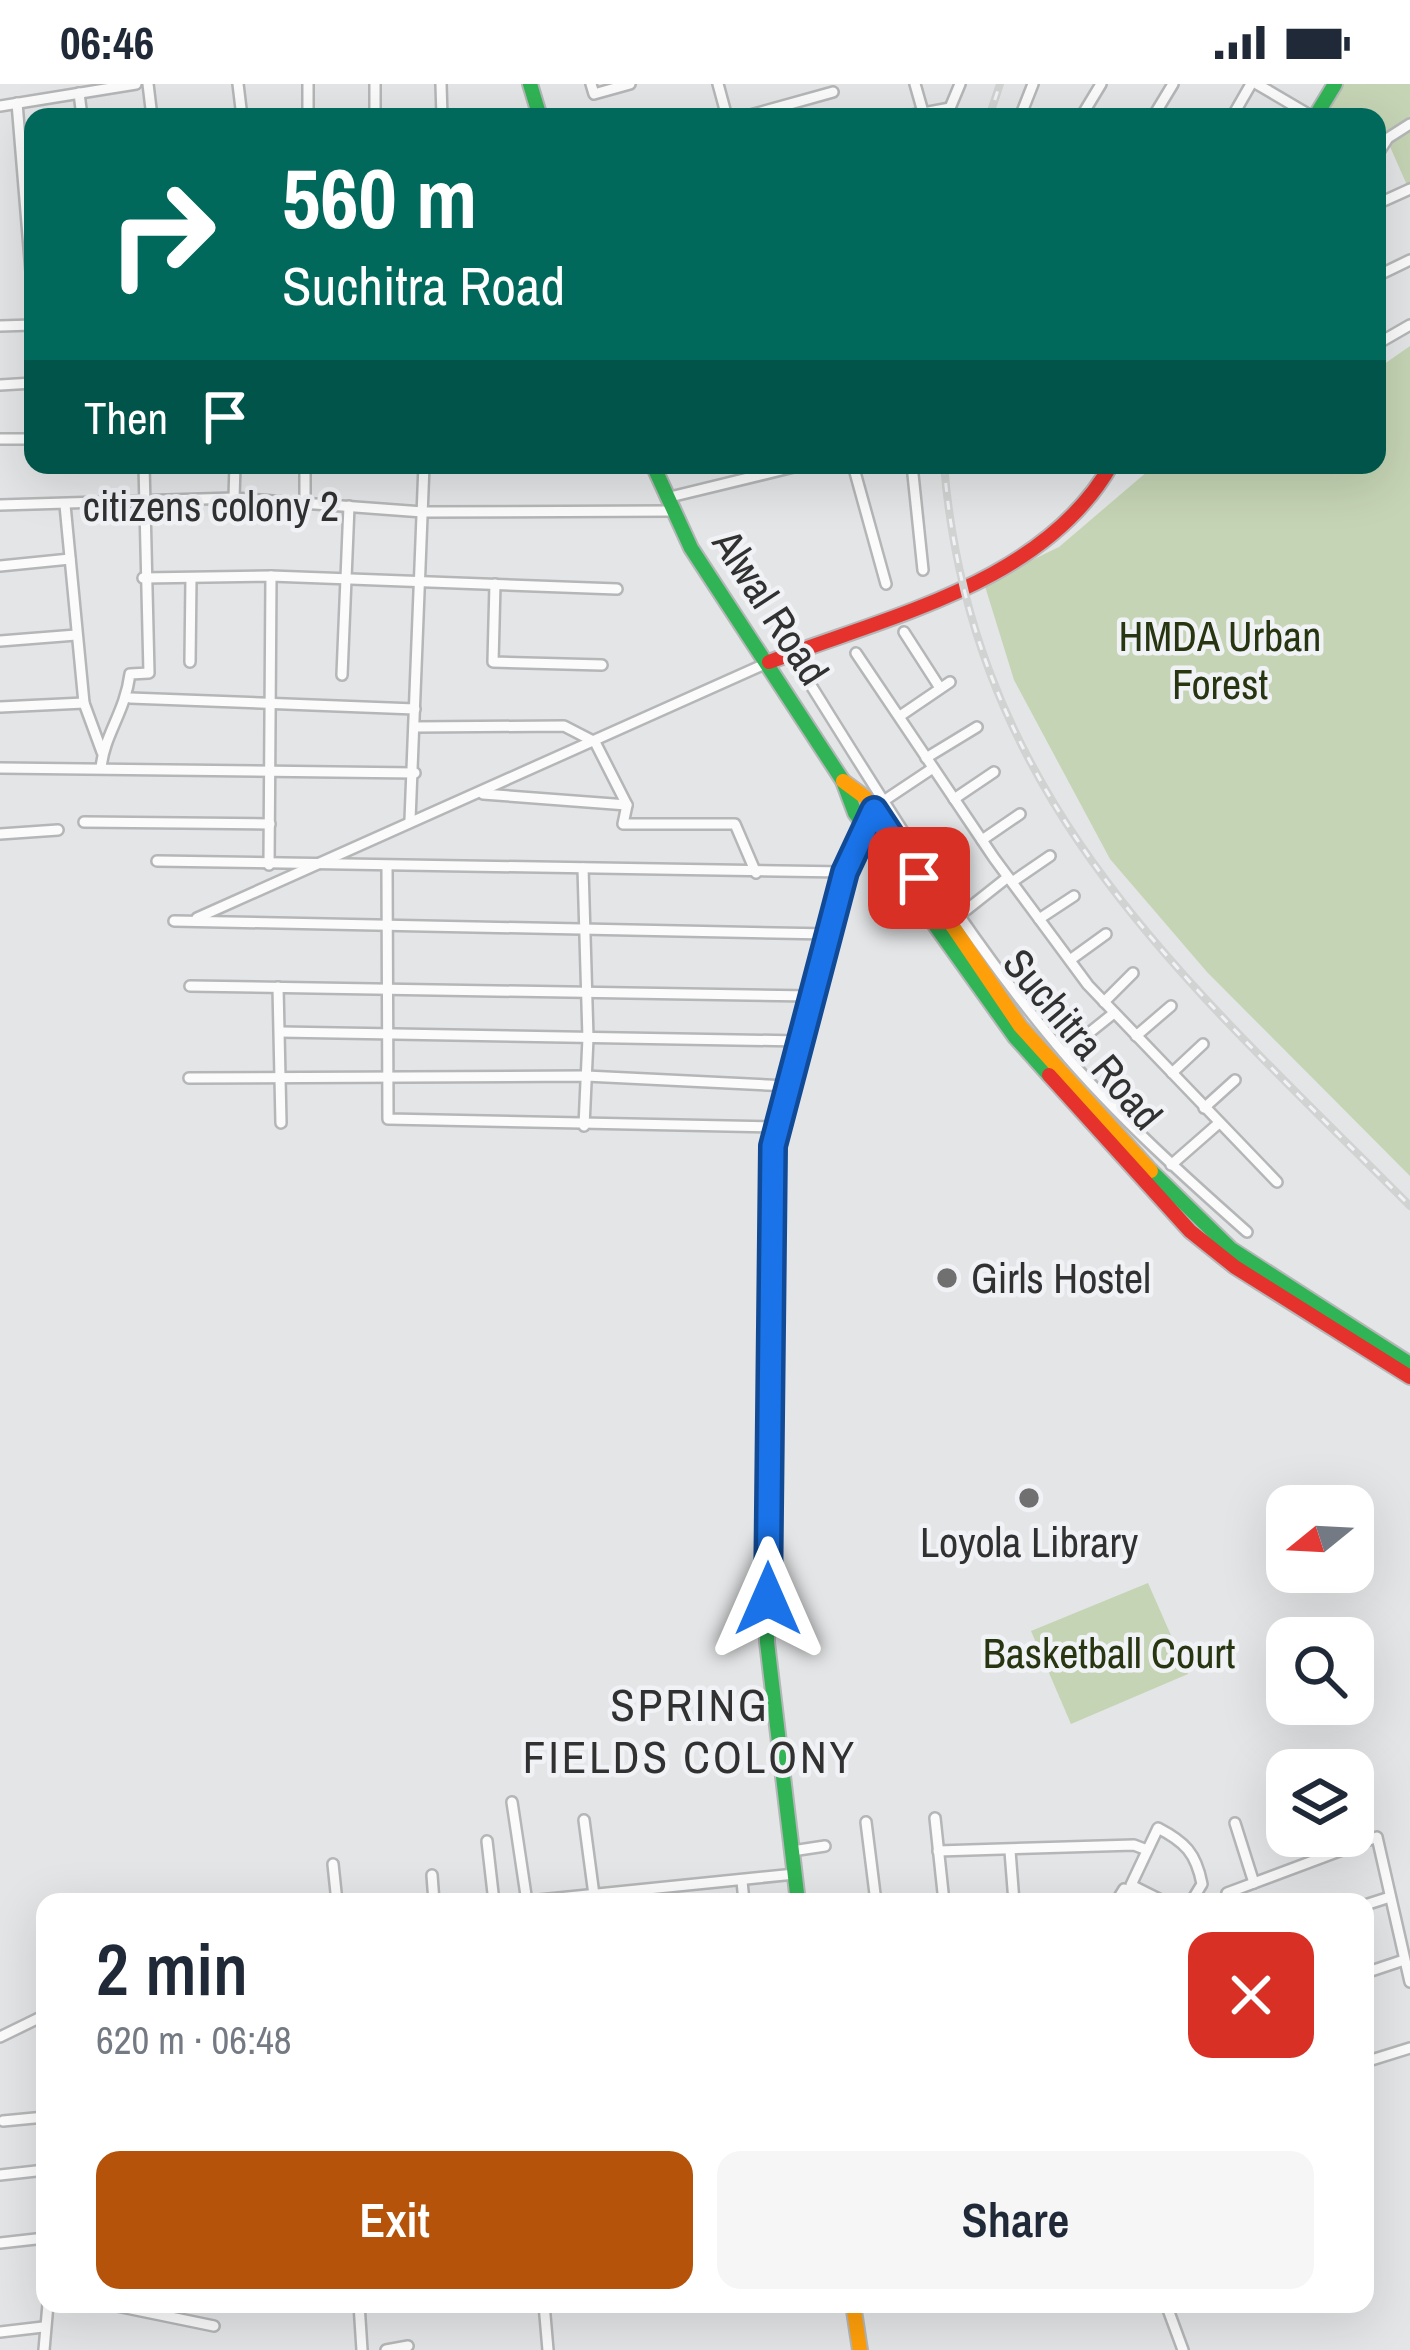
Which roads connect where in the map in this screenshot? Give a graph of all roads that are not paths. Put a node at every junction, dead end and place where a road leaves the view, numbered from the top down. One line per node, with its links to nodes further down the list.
1 (136, 84): 5 (street)
2 (591, 84): 3 (street)
3 (630, 84)
4 (1254, 84): 11 (street)
5 (80, 92): 7 (street); 9 (street)
6 (832, 92): 10 (street)
7 (17, 103): 8 (street); 12 (street)
8 (0, 106)
9 (81, 108)
10 (775, 108)
11 (1298, 108)
12 (24, 174)
13 (144, 474): 23 (street)
14 (235, 474): 22 (street)
15 (305, 474): 24 (street)
16 (424, 474): 29 (street)
17 (656, 474): 26 (main road, Alwal Road)
18 (770, 474): 26 (street, citizens colony 2)
19 (855, 474): 39 (street)
20 (912, 474): 32 (street)
21 (1106, 474): 46 (main road)
22 (234, 498): 23 (street, citizens colony 2); 24 (street, citizens colony 2)
23 (143, 499): 25 (street, citizens colony 2); 34 (street)
24 (305, 502): 28 (street, citizens colony 2)
25 (65, 505): 27 (street, citizens colony 2); 30 (street)
26 (669, 505): 29 (street, citizens colony 2); 46 (main road, Alwal Road)
27 (0, 506)
28 (349, 506): 29 (street, citizens colony 2); 36 (street)
29 (423, 512): 37 (street)
30 (70, 559): 31 (street); 42 (street)
31 (0, 566)
32 (923, 570)
33 (271, 576): 35 (street); 36 (street); 52 (street)
34 (143, 578): 35 (street); 50 (street)
35 (191, 578): 45 (street)
36 (344, 578): 37 (street); 49 (street)
37 (420, 584): 38 (street); 54 (street)
38 (495, 584): 40 (street); 47 (street)
39 (886, 584)
40 (617, 589)
41 (904, 632): 55 (street)
42 (76, 635): 43 (street); 51 (street)
43 (0, 641)
44 (856, 653): 55 (street)
45 (190, 662)
46 (769, 662): 58 (street); 66 (main road, Alwal Road)
47 (602, 665)
48 (802, 671): 70 (street)
49 (342, 674)
50 (130, 698): 52 (street); 59 (street)
51 (84, 703): 53 (street); 59 (street)
52 (270, 704): 54 (street); 63 (street)
53 (0, 707)
54 (415, 710): 56 (street)
55 (900, 716): 60 (street)
56 (416, 727): 58 (street); 65 (street)
57 (977, 727): 60 (street)
58 (595, 742): 67 (street); 69 (street)
59 (102, 752): 62 (street)
60 (930, 763): 68 (street); 70 (street)
61 (0, 768): 62 (street)
62 (101, 768): 63 (street)
63 (270, 772): 65 (street); 74 (street)
64 (994, 772): 68 (street)
65 (415, 773): 72 (street)
66 (843, 781): 70 (main road, Suchitra Road); 75 (main road, Suchitra Road)
67 (478, 794): 69 (street); 72 (street)
68 (954, 799): 78 (street)
69 (627, 805): 86 (street)
70 (879, 806): 75 (main road); 89 (street); 129 (main road, Suchitra Road)
71 (1021, 814): 78 (street)
72 (410, 820): 81 (street)
73 (84, 822): 74 (street)
74 (270, 824): 82 (street)
75 (865, 827): 85 (main road); 129 (main road, Suchitra Road)
76 (58, 830): 77 (street)
77 (0, 834)
78 (982, 840): 87 (street)
79 (1049, 856): 87 (street)
80 (157, 861): 82 (street)
81 (308, 864): 82 (street); 83 (street); 91 (street)
82 (269, 865)
83 (387, 867): 84 (street); 93 (street)
84 (583, 868): 86 (street); 94 (street)
85 (845, 872): 86 (street); 95 (main road)
86 (755, 873)
87 (1010, 880): 89 (street); 90 (street)
88 (1074, 896): 90 (street)
89 (960, 915): 113 (street)
90 (1039, 919): 97 (street)
91 (192, 920): 92 (street); 93 (street)
92 (174, 921)
93 (387, 928): 94 (street); 101 (street)
94 (585, 929): 95 (street); 102 (street)
95 (830, 934): 103 (main road)
96 (1106, 934): 97 (street)
97 (1070, 960): 104 (street)
98 (1133, 973): 104 (street)
99 (190, 986): 100 (street)
100 (278, 987): 101 (street); 107 (street)
101 (386, 987): 102 (street); 108 (street)
102 (585, 992): 103 (street); 110 (street)
103 (812, 996): 111 (main road)
104 (1104, 1002): 106 (street)
105 (1171, 1006): 109 (street)
106 (1114, 1013): 109 (street); 113 (street)
107 (280, 1032): 108 (street); 115 (street)
108 (388, 1033): 110 (street); 116 (street)
109 (1136, 1036): 114 (street)
110 (588, 1038): 111 (street); 117 (street)
111 (800, 1041): 120 (main road)
112 (1203, 1044): 114 (street)
113 (1064, 1052): 126 (street)
114 (1172, 1072): 121 (street)
115 (282, 1076): 116 (street); 118 (street); 122 (street)
116 (387, 1076): 117 (street); 124 (street)
117 (586, 1076): 120 (street); 124 (street)
118 (189, 1078)
119 (1235, 1080): 121 (street)
120 (788, 1086): 125 (main road)
121 (1204, 1108): 123 (street)
122 (281, 1123)
123 (1219, 1123): 126 (street); 127 (street)
124 (584, 1126): 125 (street)
125 (779, 1127): 140 (main road)
126 (1171, 1165): 128 (street)
127 (1277, 1182)
128 (1246, 1232)
129 (1269, 1281): 130 (main road, Suchitra Road); 131 (main road, Suchitra Road)
130 (1410, 1364)
131 (1410, 1377)
132 (512, 1802): 152 (street)
133 (935, 1818): 141 (street)
134 (584, 1820): 153 (street)
135 (866, 1822): 158 (street)
136 (1235, 1823): 147 (street)
137 (488, 1841): 151 (street)
138 (825, 1846): 140 (street)
139 (1147, 1850): 142 (street); 161 (street); 162 (street)
140 (791, 1851): 145 (main road)
141 (938, 1851): 142 (street); 159 (street)
142 (1010, 1851): 160 (street)
143 (333, 1864): 149 (street)
144 (432, 1874): 150 (street)
145 (794, 1874): 146 (street); 157 (main road)
146 (742, 1881): 148 (street); 156 (street)
147 (1254, 1883): 163 (street); 164 (street)
148 (681, 1887): 154 (street); 155 (street)
149 (336, 1893)
150 (433, 1893)
151 (493, 1893)
152 (524, 1893)
153 (594, 1893)
154 (616, 1893)
155 (681, 1893)
156 (743, 1893)
157 (797, 1893)
158 (874, 1893)
159 (943, 1893)
160 (1013, 1893)
161 (1147, 1893)
162 (1196, 1893)
163 (1227, 1893)
164 (1390, 1897): 165 (street); 166 (street)
165 (1374, 1902)
166 (1404, 1960): 167 (street); 168 (street)
167 (1374, 1970)
168 (1410, 1982)
169 (36, 2019): 170 (street)
170 (0, 2037)
171 (1410, 2048): 172 (street)
172 (1374, 2059)
173 (36, 2118): 174 (street)
174 (4, 2121)
175 (36, 2171): 176 (street)
176 (0, 2175)
177 (36, 2239): 178 (street)
178 (0, 2242)
179 (46, 2313): 186 (street)
180 (151, 2313): 185 (street)
181 (360, 2313): 190 (street)
182 (545, 2313): 192 (street)
183 (854, 2313): 193 (main road)
184 (1169, 2313): 194 (street)
185 (214, 2326)
186 (43, 2327): 187 (street); 189 (street)
187 (0, 2332)
188 (408, 2346): 191 (street)
189 (44, 2350)
190 (362, 2350)
191 (386, 2350)
192 (548, 2350)
193 (860, 2350)
194 (1183, 2350)

